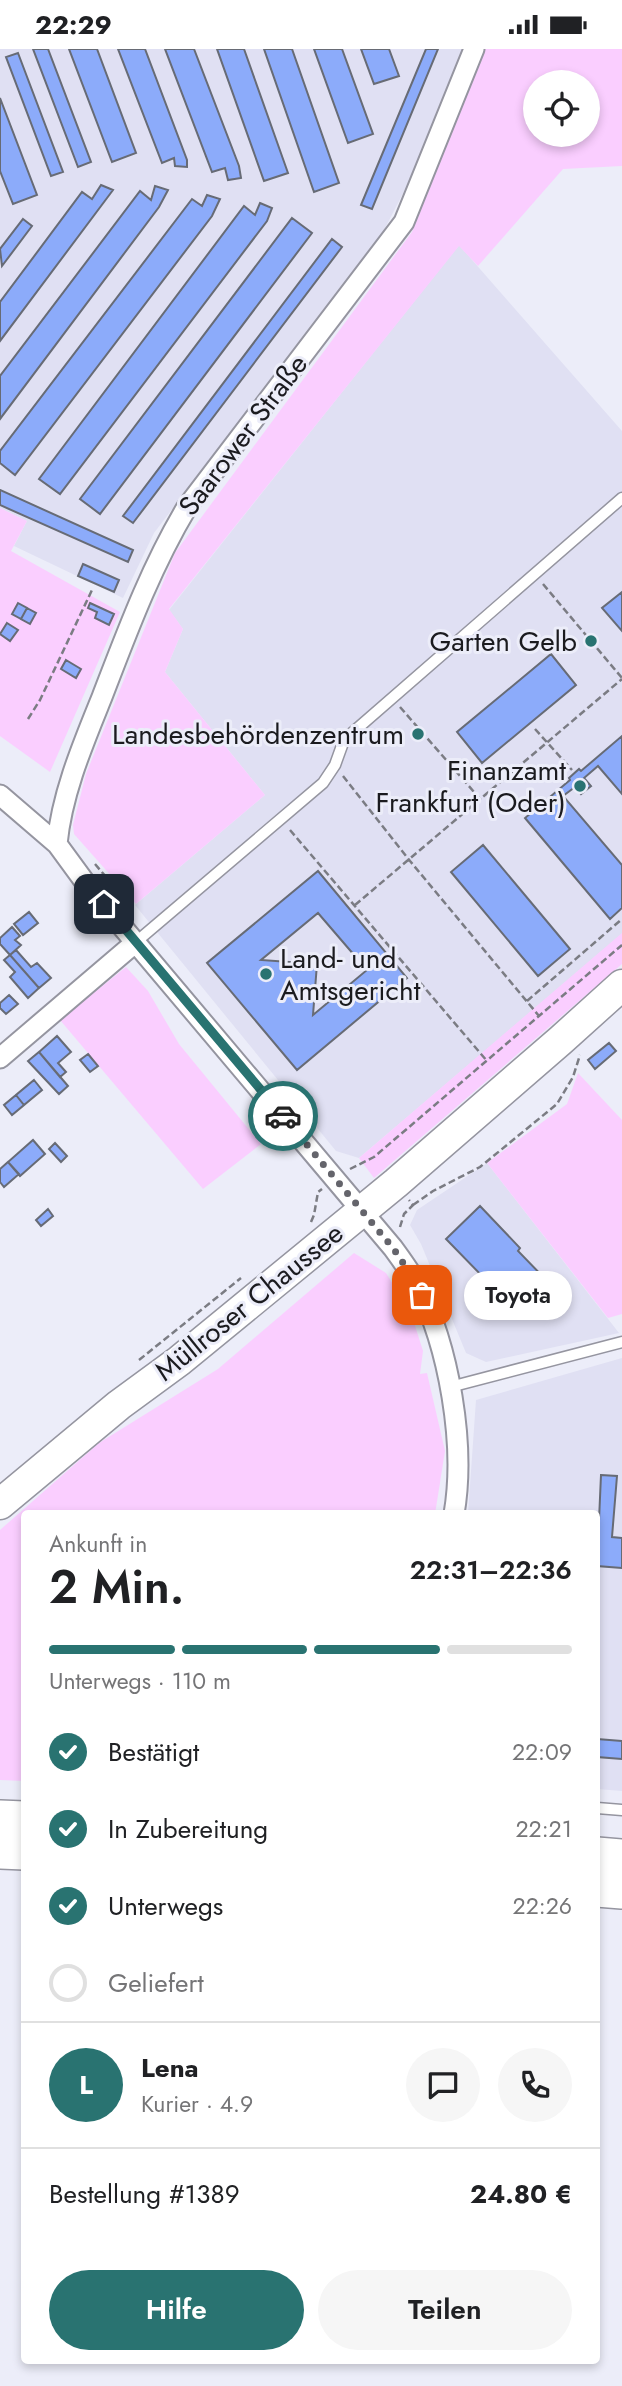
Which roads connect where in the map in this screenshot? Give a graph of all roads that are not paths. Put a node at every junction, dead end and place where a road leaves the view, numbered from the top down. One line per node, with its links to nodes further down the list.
1 (474, 49): 4 (street, Saarower Straße)
2 (622, 498): 5 (lane)
3 (0, 795): 4 (street)
4 (57, 844): 5 (street)
5 (136, 942): 7 (street); 8 (street)
6 (622, 985): 8 (main road, Müllroser Chaussee)
7 (0, 1058)
8 (362, 1210): 10 (street); 11 (main road, Müllroser Chaussee)
9 (622, 1342): 10 (lane)
10 (450, 1387): 12 (street)
11 (0, 1504)
12 (454, 1510)
13 (600, 1808): 14 (lane)
14 (622, 1810)
15 (0, 1818): 16 (highway)
16 (21, 1819)
17 (0, 1851): 18 (highway)
18 (21, 1852)
19 (600, 1855): 20 (highway)
20 (622, 1857)
21 (600, 1889): 22 (highway)
22 (622, 1891)

